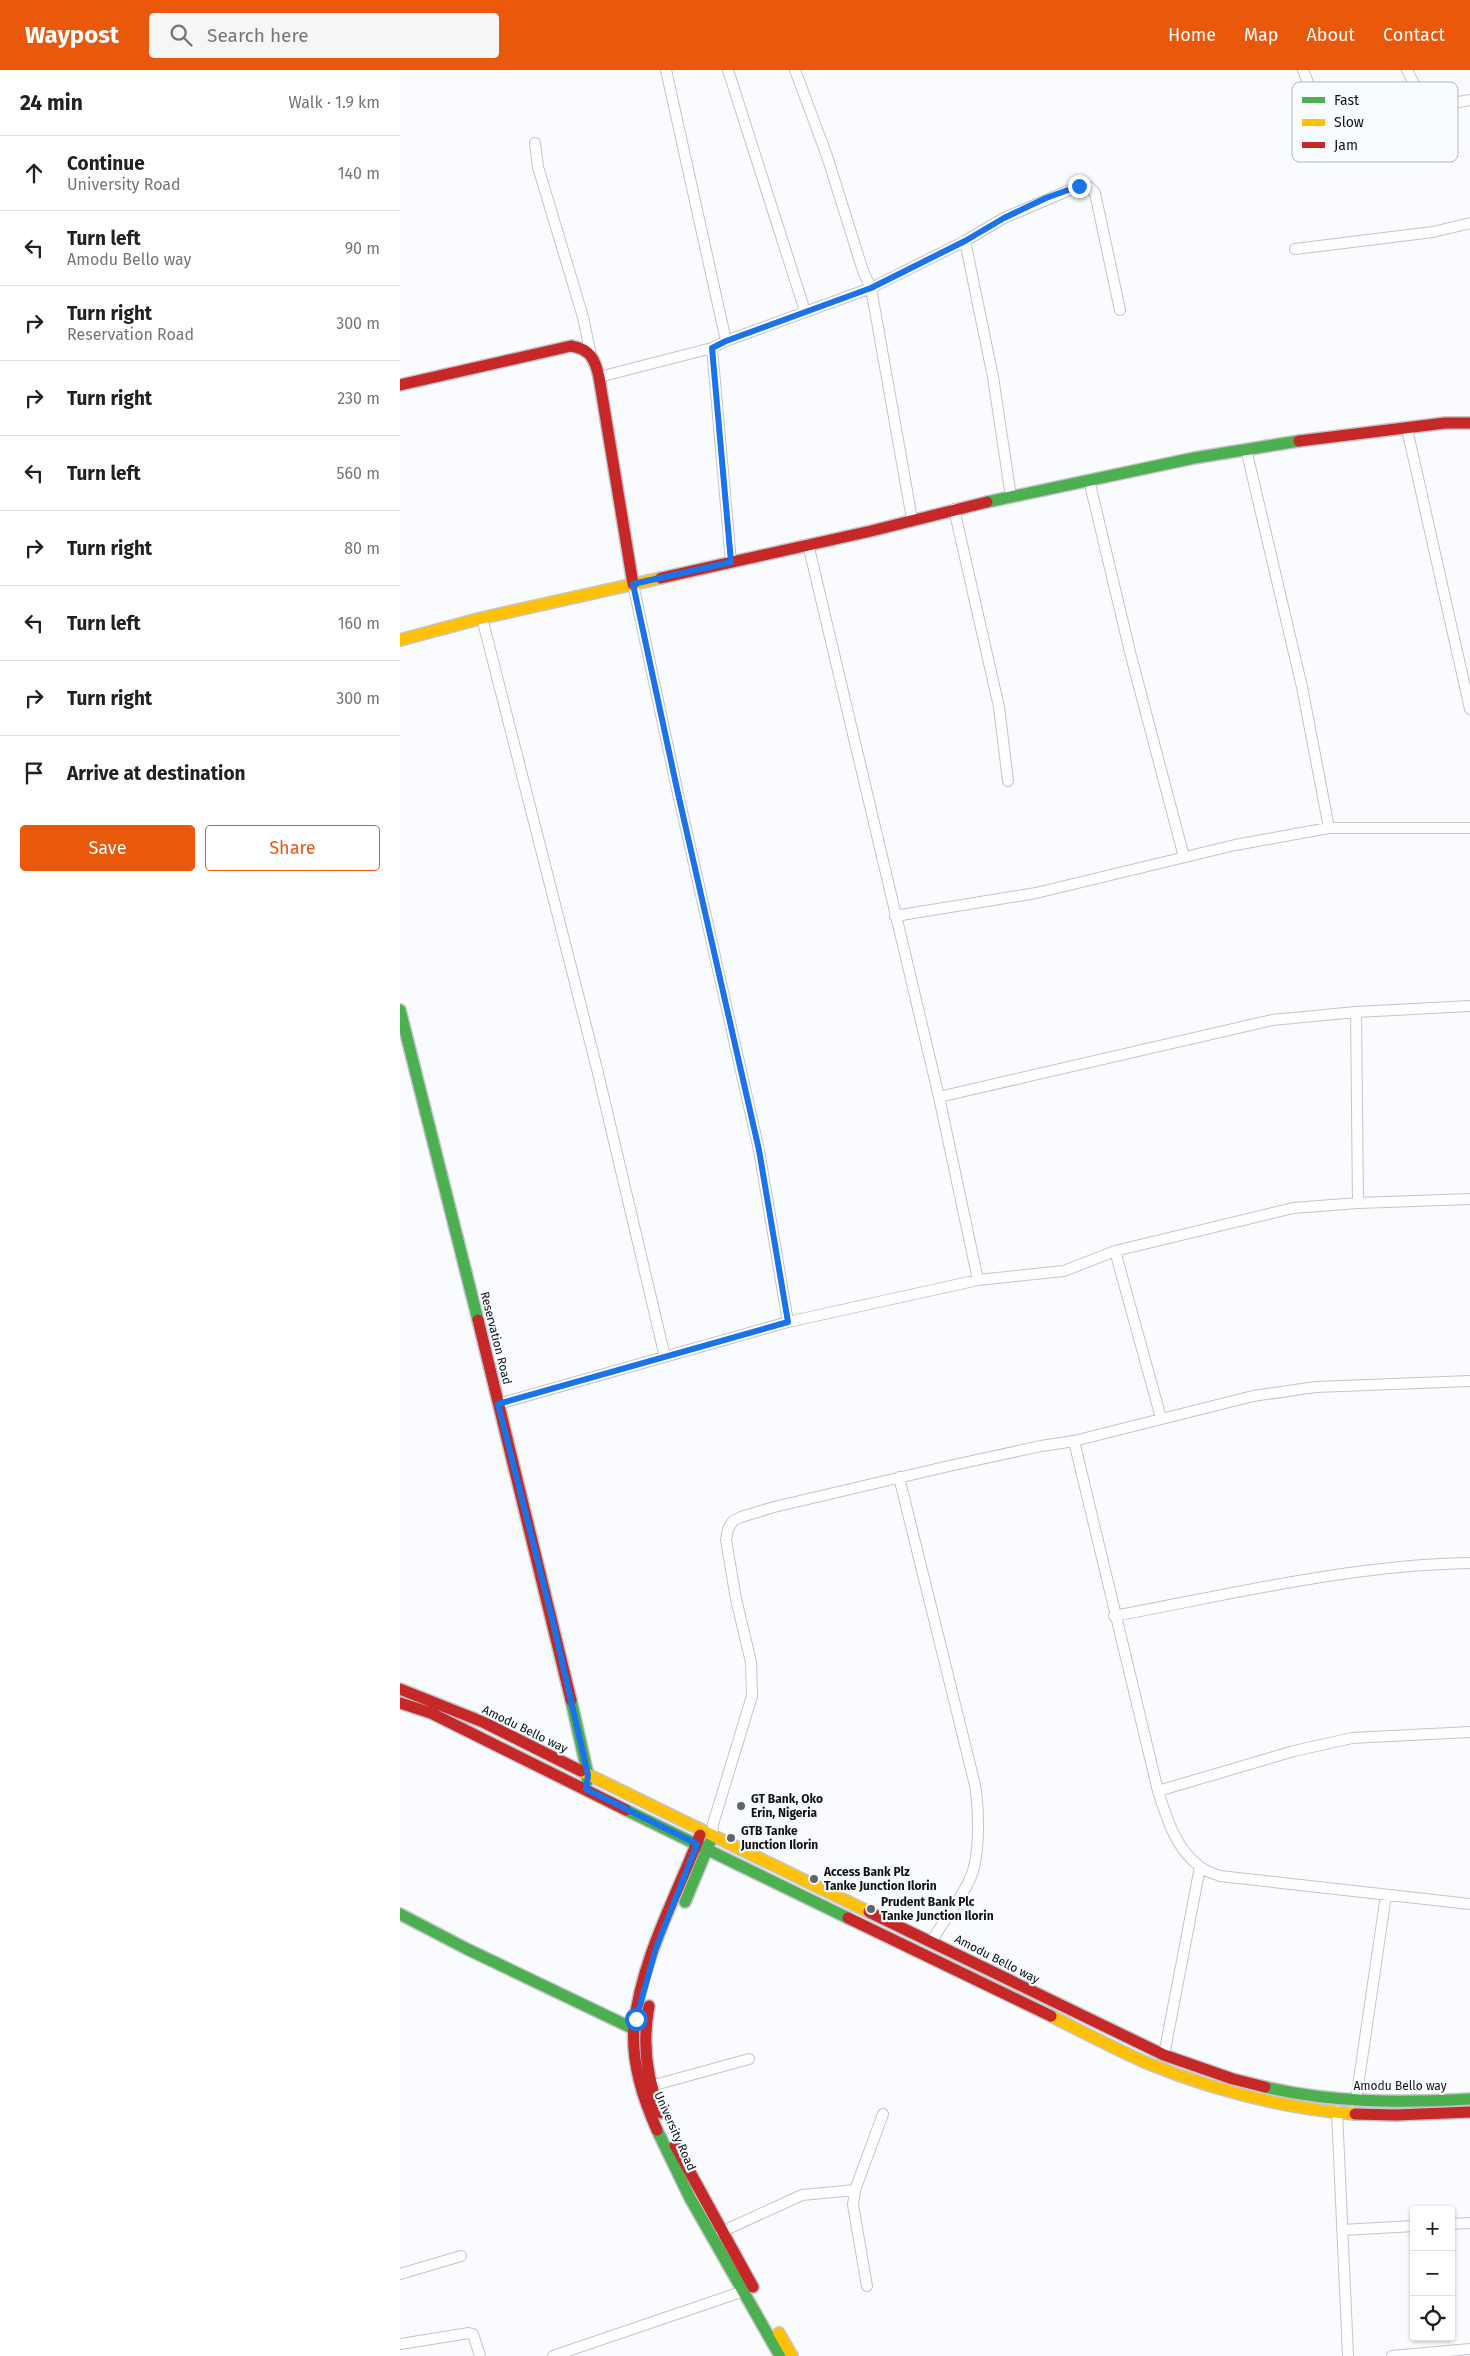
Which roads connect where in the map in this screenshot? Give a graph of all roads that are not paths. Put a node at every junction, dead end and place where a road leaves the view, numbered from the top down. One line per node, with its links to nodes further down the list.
1 (666, 70): 15 (street)
2 (728, 70): 14 (street)
3 (795, 70): 12 (street)
4 (1303, 70): 6 (street)
5 (1407, 70): 7 (street)
6 (1308, 82)
7 (1413, 82)
8 (535, 143): 17 (street)
9 (1470, 223): 11 (street)
10 (965, 241): 12 (street); 13 (street); 24 (street)
11 (1295, 249)
12 (871, 288): 14 (street); 26 (street)
13 (1120, 310)
14 (805, 311): 15 (street)
15 (726, 341): 16 (street)
16 (712, 348): 18 (street); 28 (street)
17 (590, 351): 18 (main road); 19 (main road)
18 (599, 377): 29 (main road)
19 (400, 385)
20 (1470, 423): 21 (main road)
21 (1406, 428): 22 (main road); 32 (street)
22 (1246, 449): 23 (main road); 34 (street)
23 (1089, 480): 24 (main road); 36 (street)
24 (1010, 497): 25 (main road)
25 (954, 509): 26 (main road); 33 (street)
26 (912, 519): 27 (main road)
27 (808, 544): 28 (main road); 37 (street)
28 (731, 562): 29 (main road)
29 (633, 584): 30 (main road); 46 (street)
30 (482, 618): 31 (main road); 47 (street)
31 (400, 640)
32 (1470, 709)
33 (1008, 781)
34 (1329, 828): 35 (street); 36 (street)
35 (1470, 828)
36 (1184, 857): 37 (street)
37 (895, 916): 41 (street)
38 (1470, 1006): 40 (street)
39 (400, 1010): 49 (main road, Reservation Road)
40 (1356, 1012): 41 (street); 43 (street)
41 (939, 1097): 45 (street)
42 (1470, 1199): 43 (street)
43 (1358, 1203): 44 (street)
44 (1115, 1250): 45 (street); 50 (street)
45 (978, 1280): 46 (street)
46 (788, 1322): 47 (street)
47 (665, 1357): 49 (street)
48 (1470, 1381): 50 (street)
49 (498, 1404): 58 (main road, Reservation Road)
50 (1161, 1418): 51 (street)
51 (1074, 1442): 52 (street); 54 (street)
52 (899, 1477): 61 (street); 68 (street)
53 (1470, 1563): 54 (street)
54 (1114, 1616): 60 (street)
55 (400, 1689): 58 (main road, Amodu Bello way)
56 (400, 1702): 59 (main road, Amodu Bello way)
57 (1470, 1732): 60 (street)
58 (588, 1775): 59 (main road, Reservation Road); 61 (main road, Amodu Bello way)
59 (586, 1789): 62 (main road, Amodu Bello way)
60 (1158, 1791): 63 (street)
61 (709, 1830): 62 (main road); 68 (main road, Amodu Bello way)
62 (702, 1847): 66 (main road); 70 (main road, University Road); 76 (main road, Amodu Bello way)
63 (1200, 1867): 64 (street); 71 (street)
64 (1386, 1895): 65 (street); 75 (street)
65 (1470, 1904)
66 (680, 1913)
67 (400, 1914): 70 (main road)
68 (931, 1942): 71 (main road, Amodu Bello way)
69 (659, 1969): 73 (main road, University Road)
70 (634, 2029): 88 (main road, University Road)
71 (1164, 2055): 75 (main road, Amodu Bello way)
72 (749, 2059): 73 (street)
73 (651, 2086): 84 (main road, University Road)
74 (1470, 2099): 75 (main road, Amodu Bello way)
75 (1356, 2100)
76 (1337, 2111): 77 (main road, Amodu Bello way); 83 (street)
77 (1470, 2112)
78 (884, 2114): 79 (street)
79 (855, 2190): 84 (street); 87 (street)
80 (1470, 2223): 81 (street)
81 (1455, 2224)
82 (1410, 2226): 83 (street)
83 (1342, 2230): 95 (street)
84 (721, 2232): 88 (main road, University Road)
85 (461, 2256): 86 (street)
86 (400, 2274)
87 (867, 2286)
88 (749, 2293): 92 (street); 93 (main road, University Road); 94 (main road, University Road)
89 (400, 2344): 91 (street)
90 (1464, 2352): 96 (street)
91 (480, 2356)
92 (554, 2356)
93 (780, 2356)
94 (792, 2356)
95 (1348, 2356)
96 (1392, 2356)

